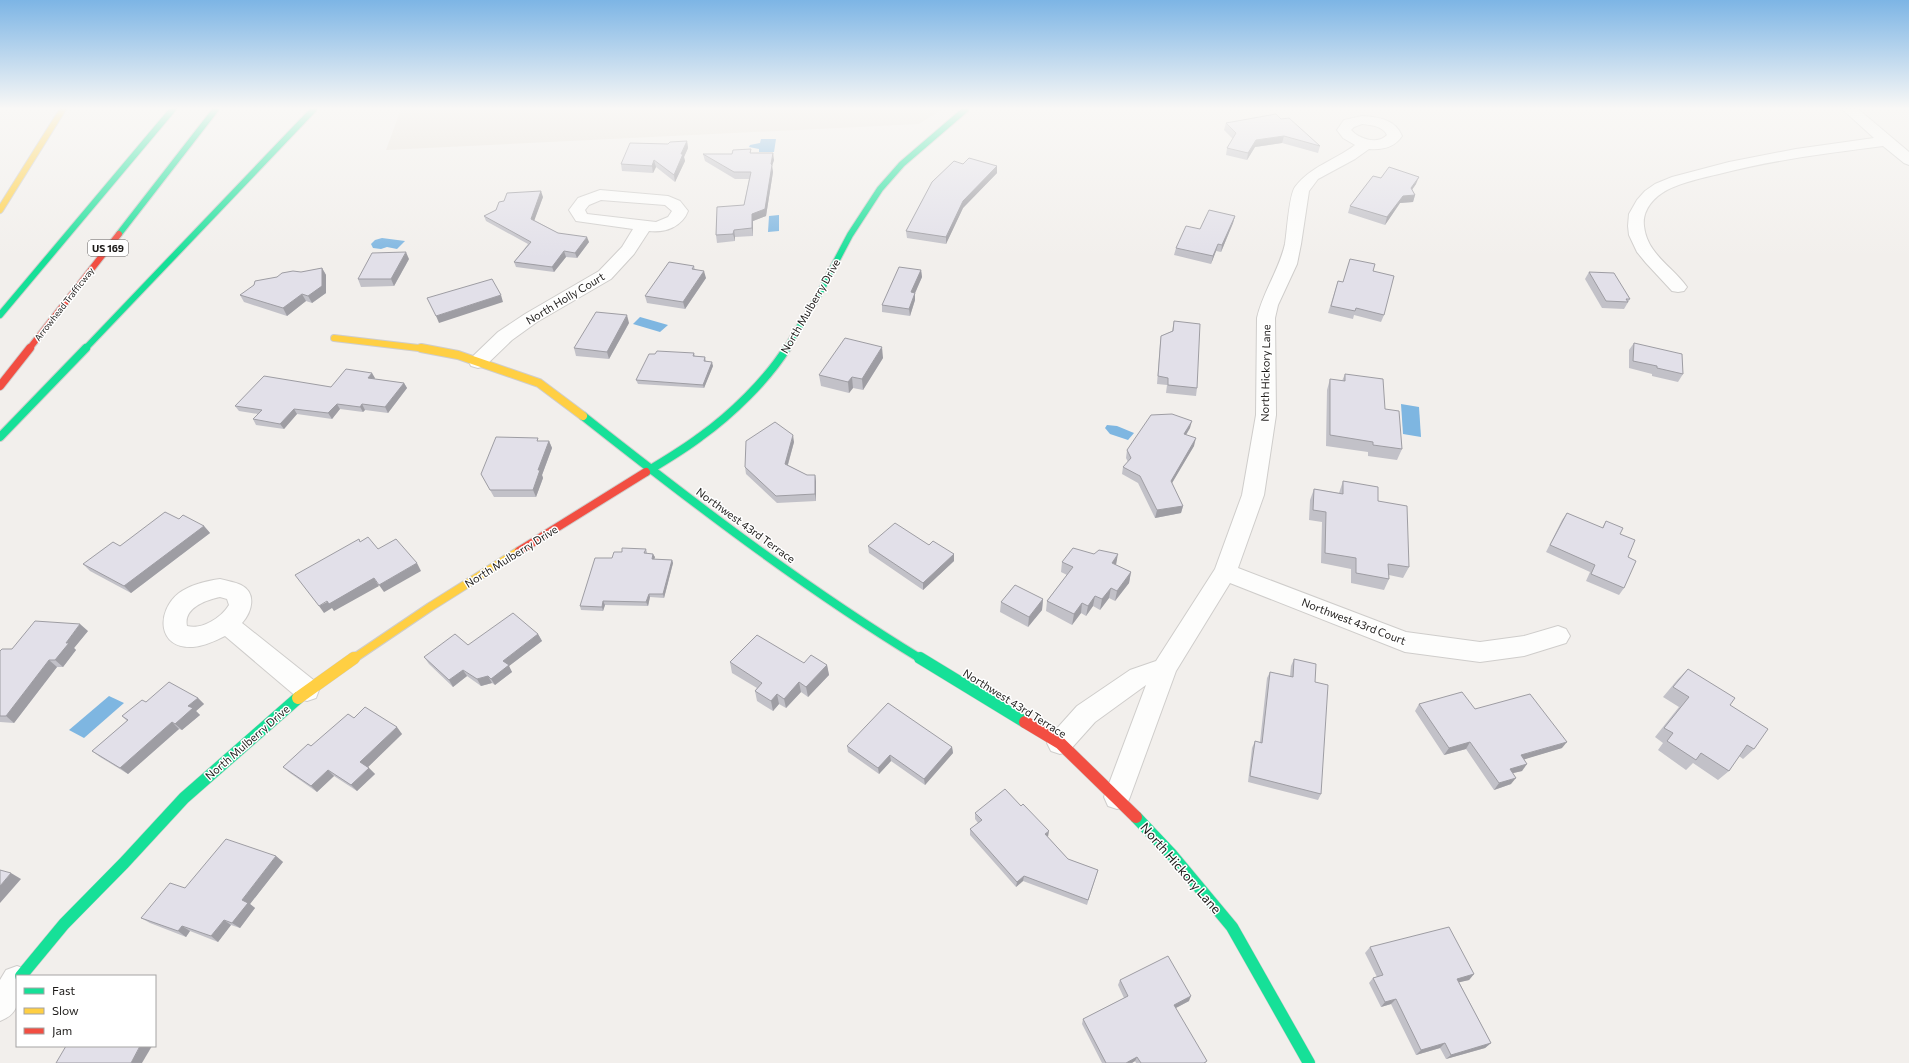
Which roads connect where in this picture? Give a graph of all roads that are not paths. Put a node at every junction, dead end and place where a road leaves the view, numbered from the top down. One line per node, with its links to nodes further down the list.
1 (32, 159): 8 (main road)
2 (132, 159): 11 (main road)
3 (178, 159): 14 (main road, Arrowhead Trafficway / US 169)
4 (267, 159): 15 (main road)
5 (908, 159): 16 (main road, North Mulberry Drive)
6 (1345, 159): 17 (street, North Hickory Lane)
7 (1767, 159): 10 (street)
8 (0, 210)
9 (643, 227): 9 (street); 13 (street, North Holly Court)
10 (1678, 287)
11 (0, 315)
12 (334, 338): 13 (main road, Northwest 43rd Terrace)
13 (478, 362): 16 (main road, Northwest 43rd Terrace)
14 (0, 386)
15 (0, 437)
16 (650, 469): 21 (main road, North Mulberry Drive); 22 (main road, Northwest 43rd Terrace)
17 (1225, 572): 19 (street, Northwest 43rd Court); 20 (street, North Hickory Lane)
18 (226, 624): 21 (street)
19 (1558, 636)
20 (1165, 668): 22 (street); 23 (street, North Hickory Lane)
21 (307, 690): 24 (main road, North Mulberry Drive)
22 (1060, 743): 23 (main road, Northwest 43rd Terrace)
23 (1117, 797): 27 (main road, North Hickory Lane)
24 (22, 975)
25 (16, 982): 26 (street)
26 (0, 1006)
27 (1309, 1063)

